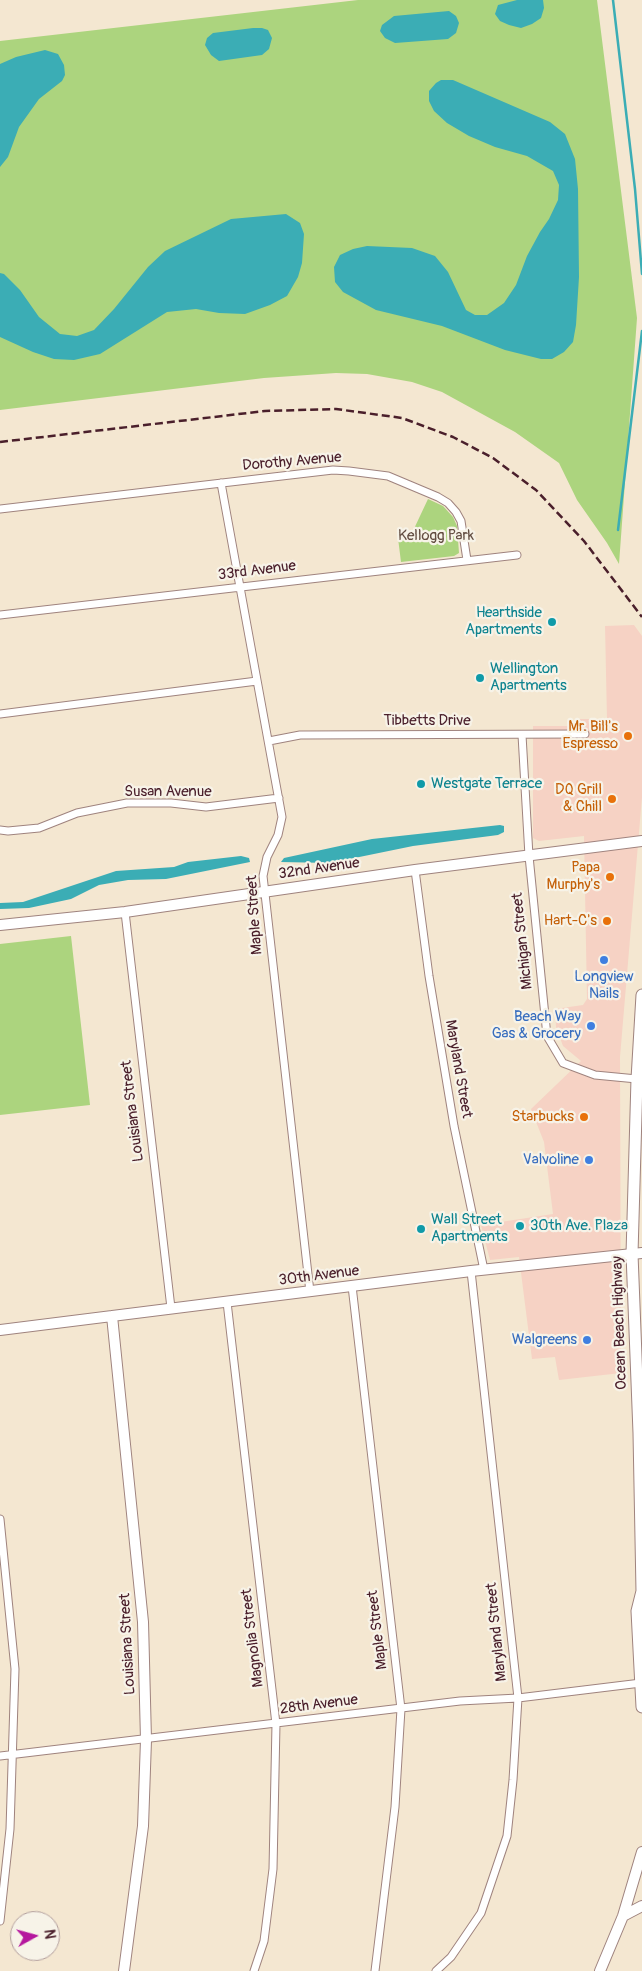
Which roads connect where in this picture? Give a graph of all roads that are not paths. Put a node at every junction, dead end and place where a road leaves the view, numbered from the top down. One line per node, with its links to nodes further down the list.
1 (221, 482): 2 (street, Dorothy Avenue); 4 (street, Dorothy Avenue); 5 (street, Maple Street)
2 (0, 509)
3 (517, 555): 4 (street, 33rd Avenue)
4 (467, 560): 5 (street, 33rd Avenue)
5 (240, 587): 6 (street, 33rd Avenue); 7 (street, Maple Street)
6 (0, 615)
7 (257, 681): 8 (street); 11 (street, Maple Street)
8 (0, 714)
9 (585, 734): 10 (street, Tibbetts Drive)
10 (522, 735): 11 (street, Tibbetts Drive); 15 (street, Michigan Street)
11 (269, 741): 12 (street, Maple Street)
12 (279, 798): 13 (street, Susan Avenue); 17 (street, Maple Street)
13 (0, 830)
14 (642, 841): 15 (street, 32nd Avenue)
15 (529, 856): 16 (street, 32nd Avenue); 21 (street, Michigan Street)
16 (415, 870): 17 (street, 32nd Avenue); 23 (street, Maryland Street)
17 (264, 892): 18 (street, 32nd Avenue); 26 (street, Maple Street)
18 (125, 912): 19 (street, 32nd Avenue); 28 (street, Louisiana Street)
19 (0, 925)
20 (642, 995): 21 (main road, Ocean Beach Highway)
21 (637, 1079): 22 (main road, Ocean Beach Highway)
22 (637, 1253): 23 (street, 30th Avenue); 32 (main road, Ocean Beach Highway)
23 (484, 1270): 24 (street, 30th Avenue)
24 (472, 1271): 25 (street, 30th Avenue); 34 (street, Maryland Street)
25 (352, 1286): 26 (street, 30th Avenue); 36 (street, Maple Street)
26 (310, 1292): 27 (street, 30th Avenue)
27 (227, 1302): 28 (street, 30th Avenue); 37 (street, Magnolia Street)
28 (171, 1308): 29 (street, 30th Avenue)
29 (112, 1316): 30 (street, 30th Avenue); 38 (street, Louisiana Street)
30 (0, 1330)
31 (0, 1519): 39 (street)
32 (642, 1591): 33 (main road, Ocean Beach Highway)
33 (641, 1683): 34 (street, 28th Avenue); 35 (main road, Ocean Beach Highway)
34 (518, 1698): 36 (street, 28th Avenue); 48 (street, Maryland Street)
35 (642, 1706)
36 (401, 1709): 37 (street, 28th Avenue); 47 (street, Maple Street)
37 (276, 1724): 38 (street, 28th Avenue); 46 (street, Magnolia Street)
38 (146, 1740): 39 (street, 28th Avenue); 45 (street, Louisiana Street)
39 (11, 1755): 40 (street, 28th Avenue); 44 (street)
40 (0, 1756)
41 (642, 1852): 43 (street)
42 (642, 1906): 43 (street)
43 (623, 1916): 49 (street)
44 (0, 1921)
45 (124, 1971)
46 (254, 1971)
47 (375, 1971)
48 (436, 1971)
49 (600, 1971)

